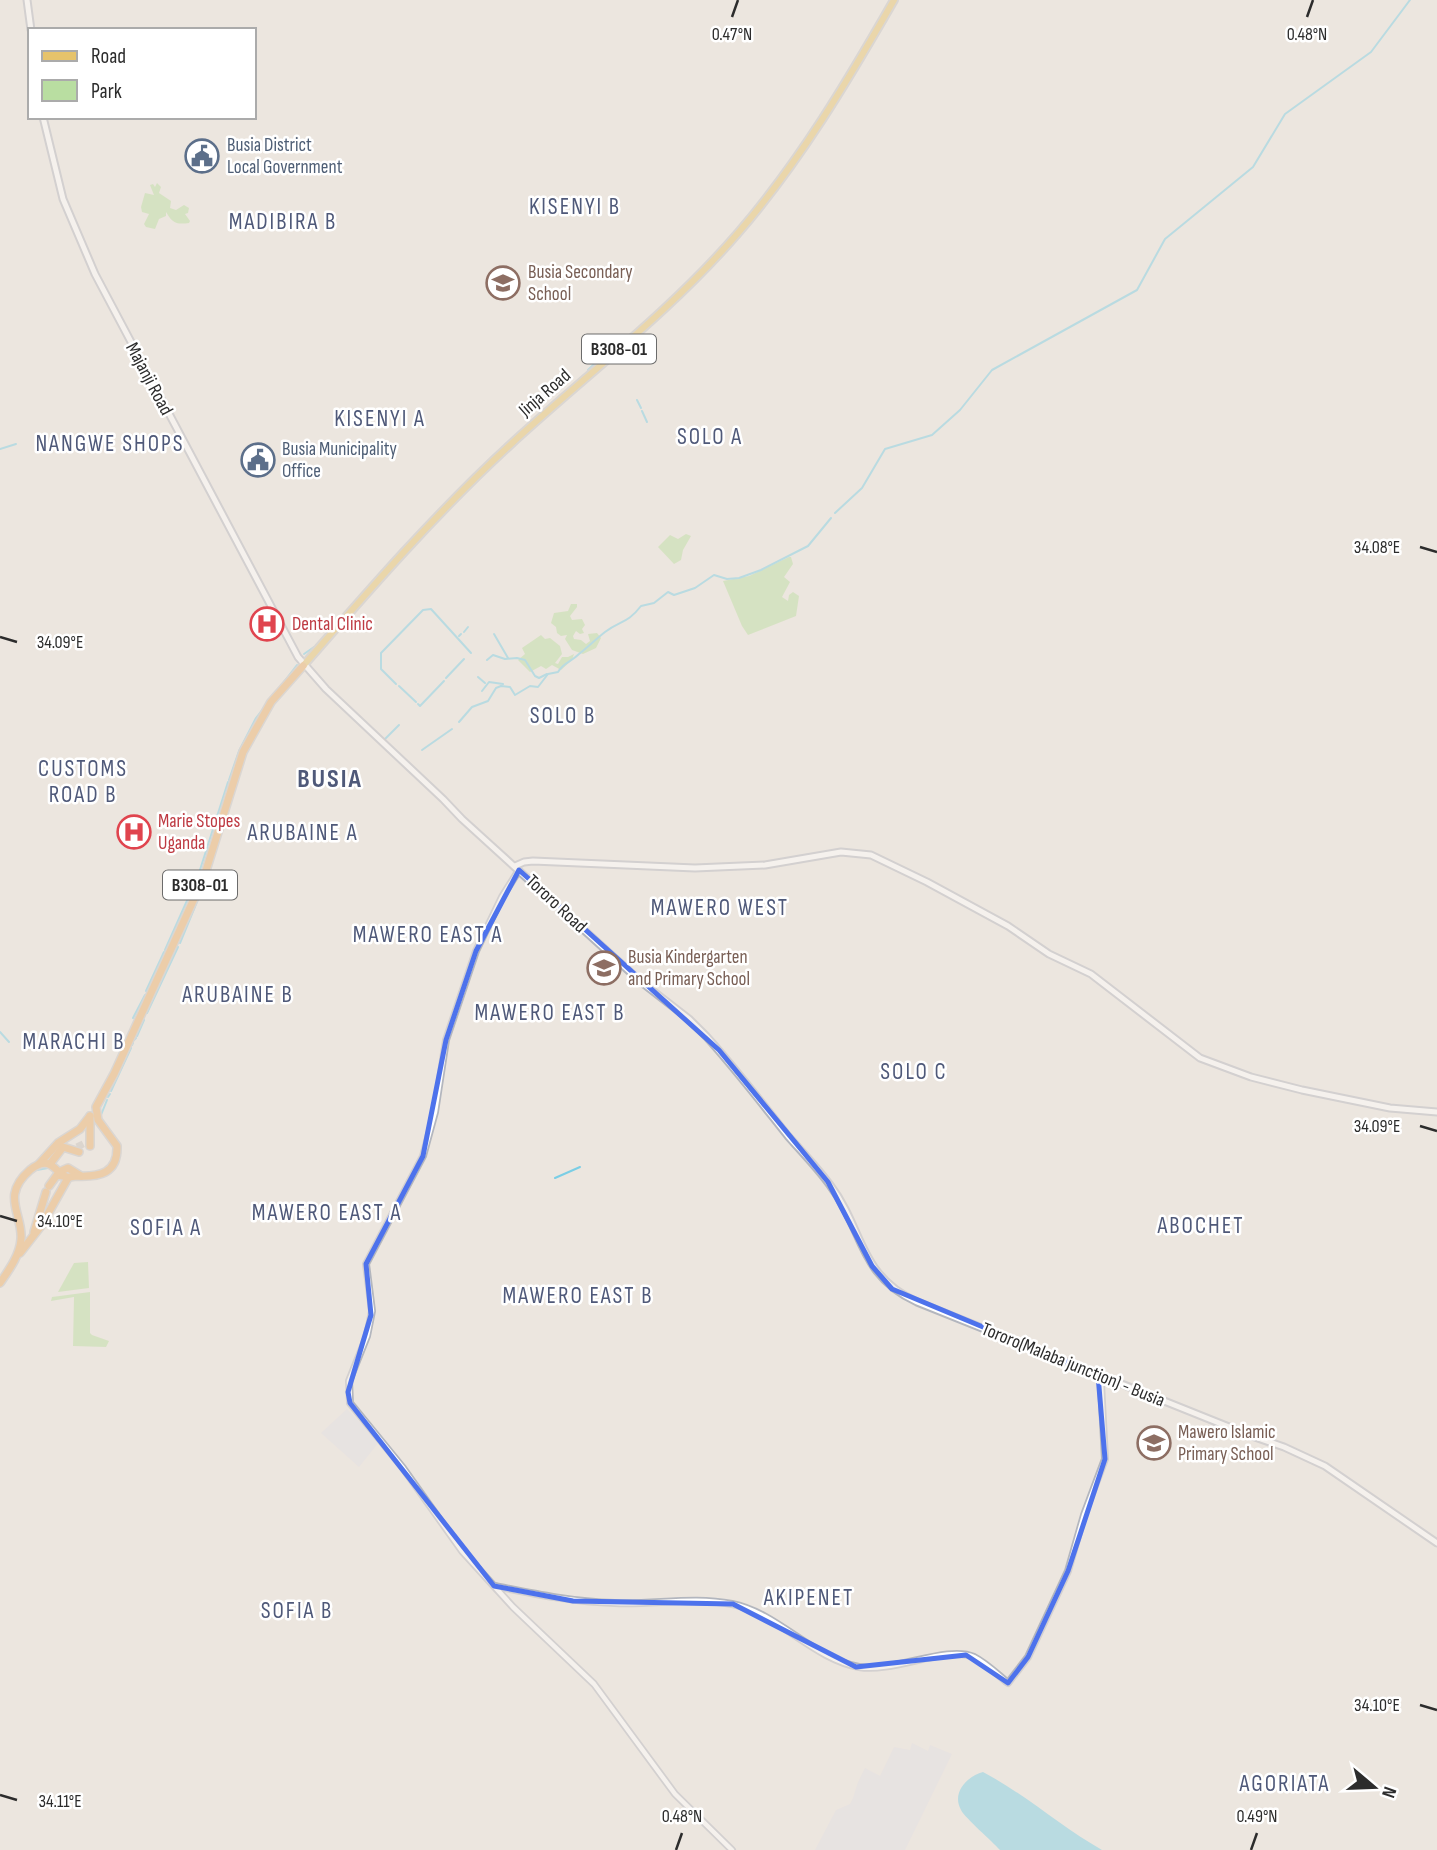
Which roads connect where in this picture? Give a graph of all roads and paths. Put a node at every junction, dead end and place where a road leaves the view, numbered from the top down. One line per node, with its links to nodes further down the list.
1 (27, 0): 3 (main road)
2 (894, 0): 5 (main road, Jinja Road / B308-01)
3 (31, 28)
4 (43, 119): 5 (main road, Majanji Road)
5 (303, 666): 6 (main road, Tororo Road); 7 (highway, B308-01)
6 (517, 868): 8 (main road); 16 (main road, Tororo Road); 21 (street)
7 (92, 1111): 9 (highway); 12 (highway); 13 (highway)
8 (1437, 1112)
9 (89, 1141)
10 (76, 1149): 11 (highway)
11 (50, 1164): 12 (highway); 13 (highway)
12 (38, 1165): 14 (highway)
13 (68, 1174): 15 (highway); 15 (highway)
14 (18, 1225): 15 (highway); 17 (highway)
15 (38, 1226): 17 (highway)
16 (866, 1256): 19 (main road, Tororo(Malaba junction) - Busia)
17 (11, 1265): 18 (highway)
18 (0, 1283)
19 (1098, 1375): 20 (main road, Tororo(Malaba junction) - Busia); 21 (street)
20 (1437, 1543)
21 (494, 1586): 22 (street)
22 (732, 1850)

